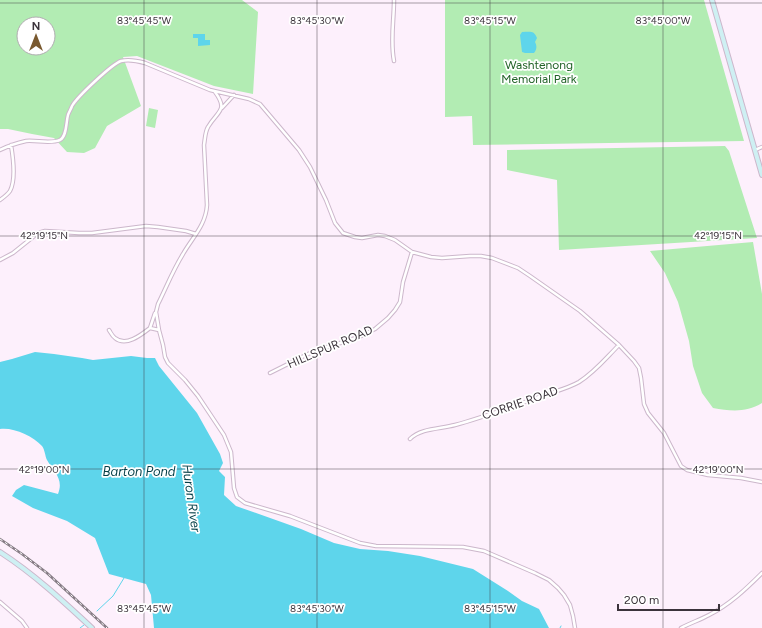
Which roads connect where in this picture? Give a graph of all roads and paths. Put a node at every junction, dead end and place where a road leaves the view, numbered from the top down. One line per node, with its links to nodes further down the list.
1 (394, 0): 3 (street)
2 (712, 0): 10 (street)
3 (394, 61)
4 (215, 91): 5 (street); 6 (street); 7 (street)
5 (234, 95): 6 (street); 14 (street)
6 (221, 109): 13 (street)
7 (11, 145): 9 (street); 12 (street)
8 (762, 147): 10 (street)
9 (0, 150)
10 (755, 150): 11 (street)
11 (762, 175)
12 (0, 200)
13 (196, 234): 15 (street); 16 (street)
14 (412, 252): 20 (street); 21 (street, HILLSPUR ROAD)
15 (0, 260)
16 (156, 312): 17 (street); 19 (street)
17 (150, 328): 18 (street); 19 (street)
18 (109, 330)
19 (159, 330): 29 (street)
20 (619, 345): 22 (street, CORRIE ROAD); 23 (street)
21 (270, 373)
22 (410, 439)
23 (762, 482)
24 (0, 552): 28 (street)
25 (762, 573): 30 (street)
26 (0, 602): 27 (street)
27 (28, 628)
28 (92, 628)
29 (575, 628)
30 (681, 628)

